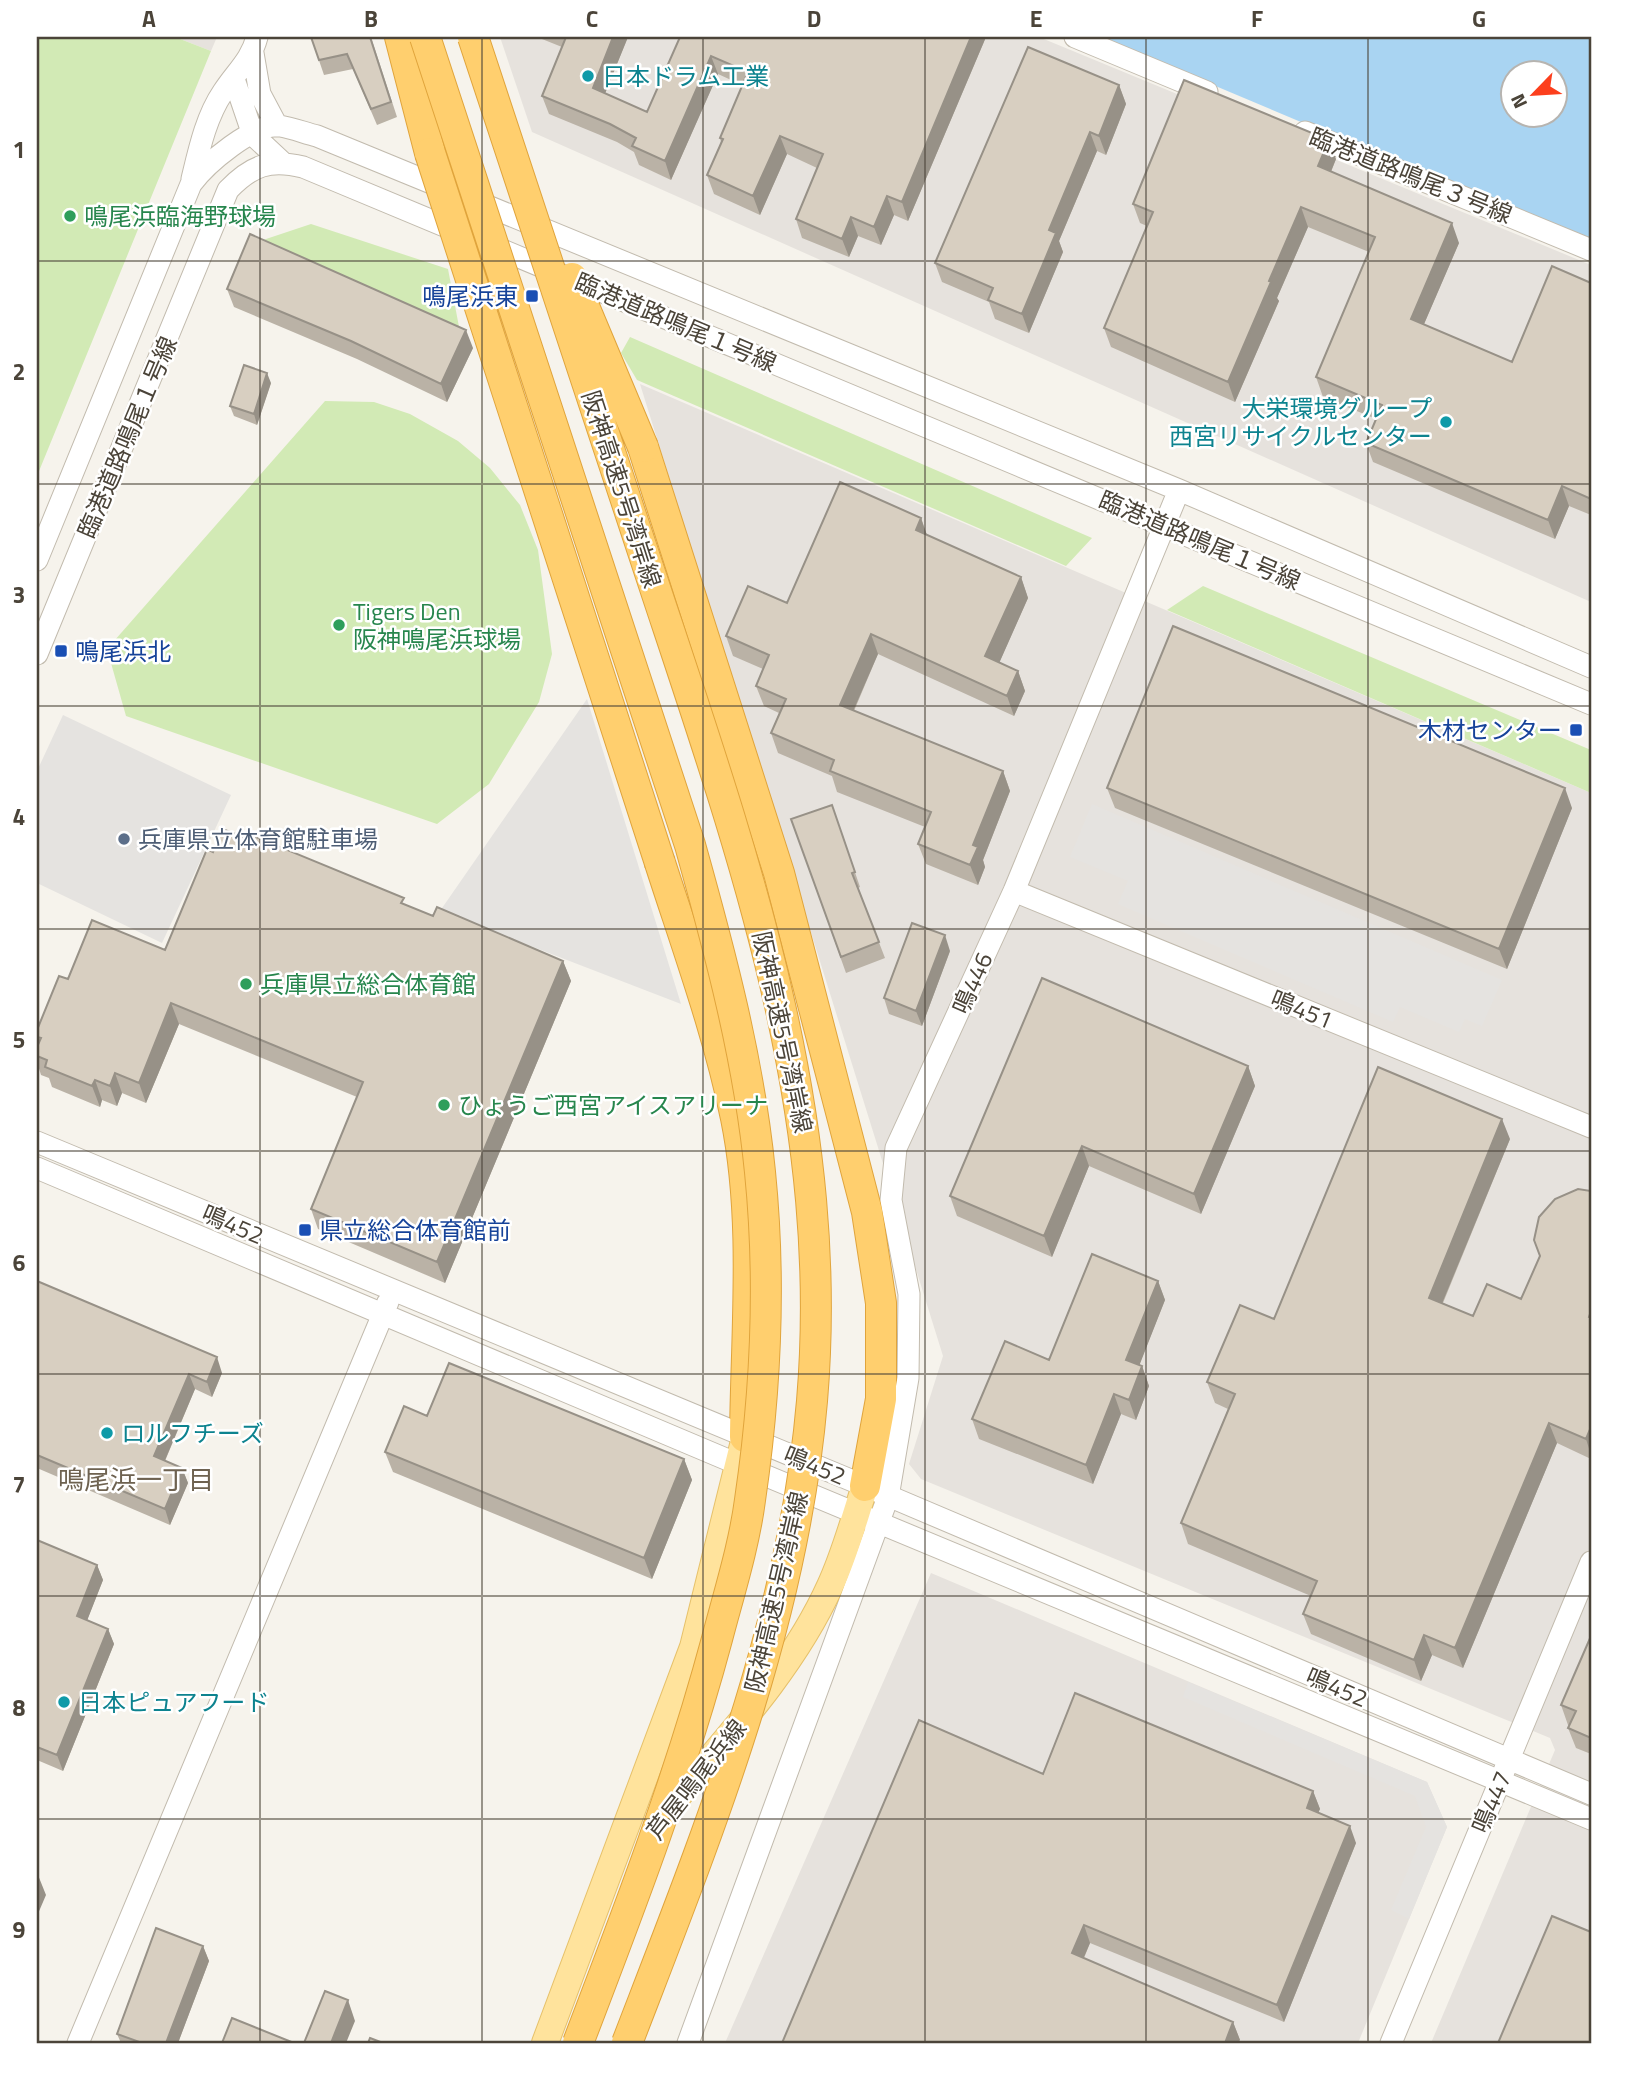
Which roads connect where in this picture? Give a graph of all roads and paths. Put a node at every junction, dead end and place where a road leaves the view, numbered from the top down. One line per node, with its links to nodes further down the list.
1 (400, 37): 27 (highway, bridge)
2 (425, 37): 37 (highway, 阪神高速5号湾岸線, bridge)
3 (473, 37): 6 (highway, 阪神高速5号湾岸線, bridge)
4 (1074, 37): 8 (street)
5 (255, 45): 7 (street); 10 (street)
6 (483, 68): 28 (highway, bridge); 38 (highway, 阪神高速5号湾岸線, bridge)
7 (234, 79): 11 (street); 13 (street)
8 (1230, 101)
9 (1281, 122): 14 (street, 臨港道路鳴尾３号線)
10 (277, 126): 11 (street, 臨港道路鳴尾１号線); 15 (street, 臨港道路鳴尾１号線)
11 (253, 135): 12 (street); 13 (street, 臨港道路鳴尾１号線)
12 (283, 163): 16 (street, 臨港道路鳴尾１号線); 18 (street, 臨港道路鳴尾１号線)
13 (191, 184): 17 (street, 臨港道路鳴尾１号線)
14 (1591, 250)
15 (1179, 490): 16 (street, 鳴446); 19 (street, 臨港道路鳴尾１号線)
16 (1163, 525): 20 (street, 臨港道路鳴尾１号線); 21 (street, 鳴446)
17 (37, 560)
18 (37, 654)
19 (1591, 667)
20 (1591, 704)
21 (1014, 891): 22 (street, 鳴451); 28 (street, 鳴446)
22 (1591, 1126)
23 (37, 1142): 25 (street, 鳴452)
24 (37, 1168): 26 (street, 鳴452)
25 (393, 1290): 26 (street); 27 (street, 鳴452)
26 (383, 1314): 27 (street, 鳴452); 35 (street)
27 (743, 1451): 28 (street, 鳴452); 28 (street, 鳴452); 34 (main road, 芦屋鳴尾浜線)
28 (872, 1505): 30 (street, 鳴452); 31 (street, 鳴452); 34 (main road, 芦屋鳴尾浜線); 39 (street, 鳴446)
29 (1591, 1562): 30 (street, 鳴447)
30 (1509, 1760): 31 (street, 鳴447); 32 (street, 鳴452)
31 (1500, 1780): 33 (street, 鳴452); 40 (street, 鳴447)
32 (1591, 1794)
33 (1591, 1819)
34 (578, 1960): 36 (main road, 芦屋鳴尾浜線)
35 (78, 2043)
36 (545, 2043)
37 (578, 2043)
38 (627, 2043)
39 (688, 2043)
40 (1391, 2043)

